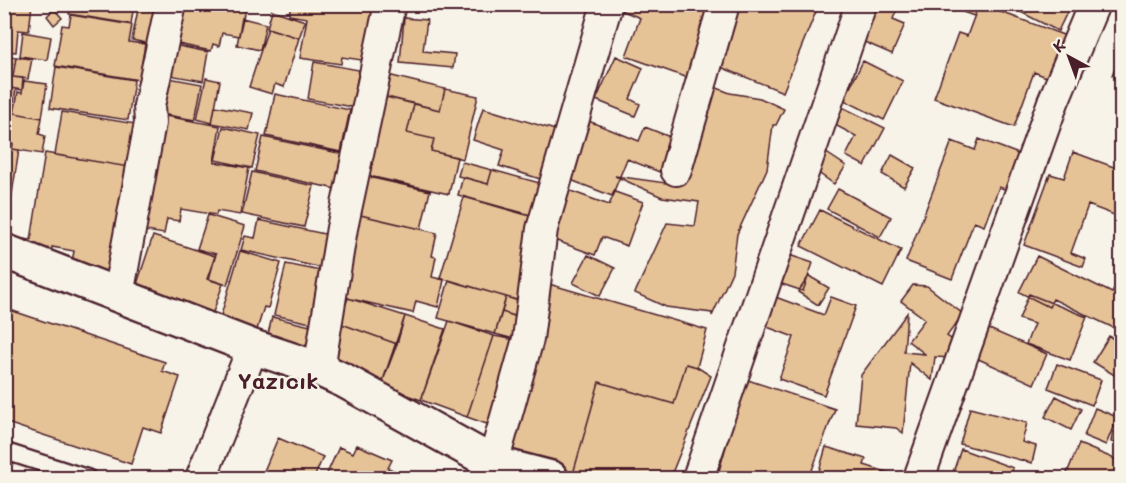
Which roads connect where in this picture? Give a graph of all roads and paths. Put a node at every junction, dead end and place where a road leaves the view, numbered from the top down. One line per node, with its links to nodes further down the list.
1 (171, 4): 9 (street)
2 (390, 4): 11 (street)
3 (607, 4): 13 (street)
4 (724, 4): 7 (street)
5 (861, 4): 17 (street)
6 (1094, 4): 18 (street)
7 (676, 170)
8 (4, 251): 9 (street)
9 (118, 295): 10 (street)
10 (253, 347): 11 (street); 15 (street)
11 (319, 369): 13 (street)
12 (4, 451): 14 (lane)
13 (493, 463): 16 (street)
14 (88, 478)
15 (201, 478)
16 (551, 478)
17 (698, 478)
18 (919, 478)

